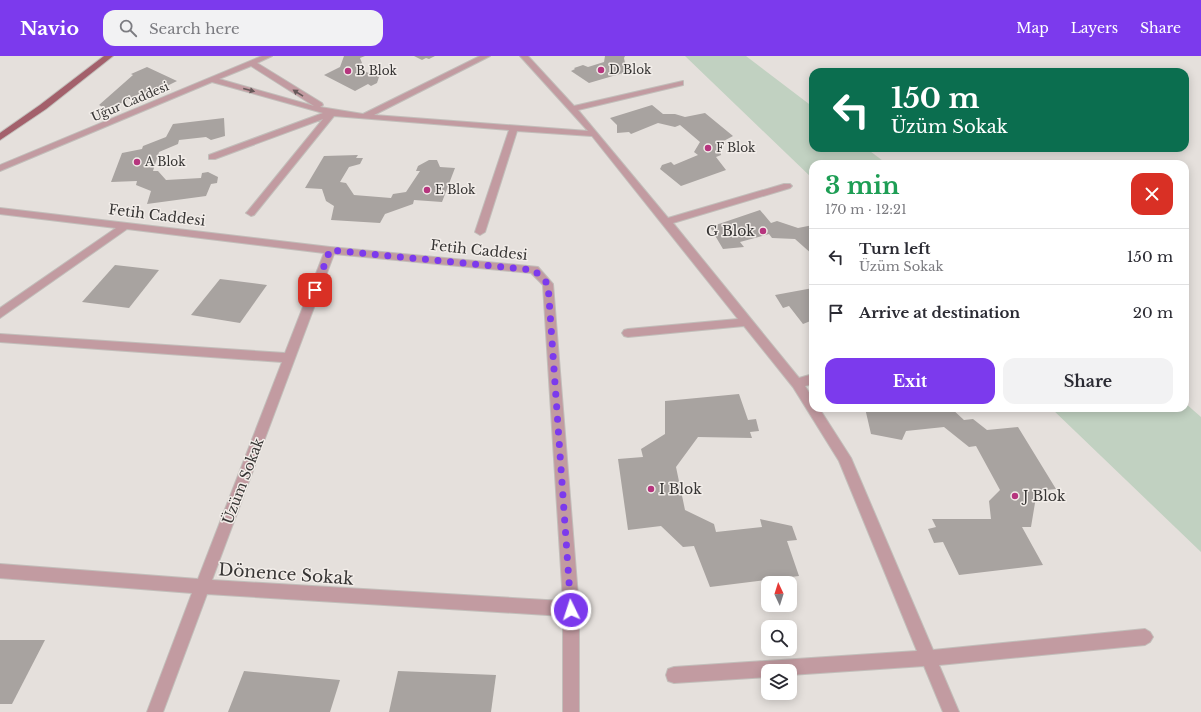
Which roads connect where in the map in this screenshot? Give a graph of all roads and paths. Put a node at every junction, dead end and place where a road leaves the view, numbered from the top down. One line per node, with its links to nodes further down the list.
1 (109, 56): 13 (main road)
2 (268, 56): 5 (street, Uğur Caddesi)
3 (486, 56): 10 (street)
4 (524, 56): 8 (street)
5 (251, 64): 6 (street, Uğur Caddesi); 9 (street, one-way to 5)
6 (212, 80): 9 (street, one-way to 9); 15 (street, Uğur Caddesi)
7 (680, 83): 8 (street)
8 (573, 110): 12 (street)
9 (332, 113): 10 (street); 14 (street); 18 (street)
10 (363, 118): 11 (street)
11 (514, 127): 12 (street); 21 (street)
12 (595, 134): 19 (street)
13 (0, 137)
14 (212, 157)
15 (0, 168)
16 (787, 186): 19 (street)
17 (0, 211): 20 (street, Fetih Caddesi)
18 (251, 213)
19 (666, 222): 24 (street)
20 (125, 226): 22 (street, Fetih Caddesi); 23 (street)
21 (480, 232)
22 (330, 250): 27 (street, Üzüm Sokak); 34 (street, Fetih Caddesi)
23 (0, 314)
24 (747, 322): 25 (street); 29 (street)
25 (628, 333)
26 (0, 338): 27 (street)
27 (290, 358): 33 (street, Üzüm Sokak)
28 (809, 380): 29 (street)
29 (797, 384): 30 (street)
30 (809, 403)
31 (815, 412): 36 (street)
32 (1, 573): 33 (street, Dönence Sokak)
33 (204, 587): 34 (street, Dönence Sokak); 38 (street, Üzüm Sokak)
34 (571, 610): 39 (street, Fetih Caddesi)
35 (1145, 637): 36 (street)
36 (928, 658): 37 (street); 40 (street)
37 (674, 675)
38 (156, 712)
39 (571, 712)
40 (951, 712)

